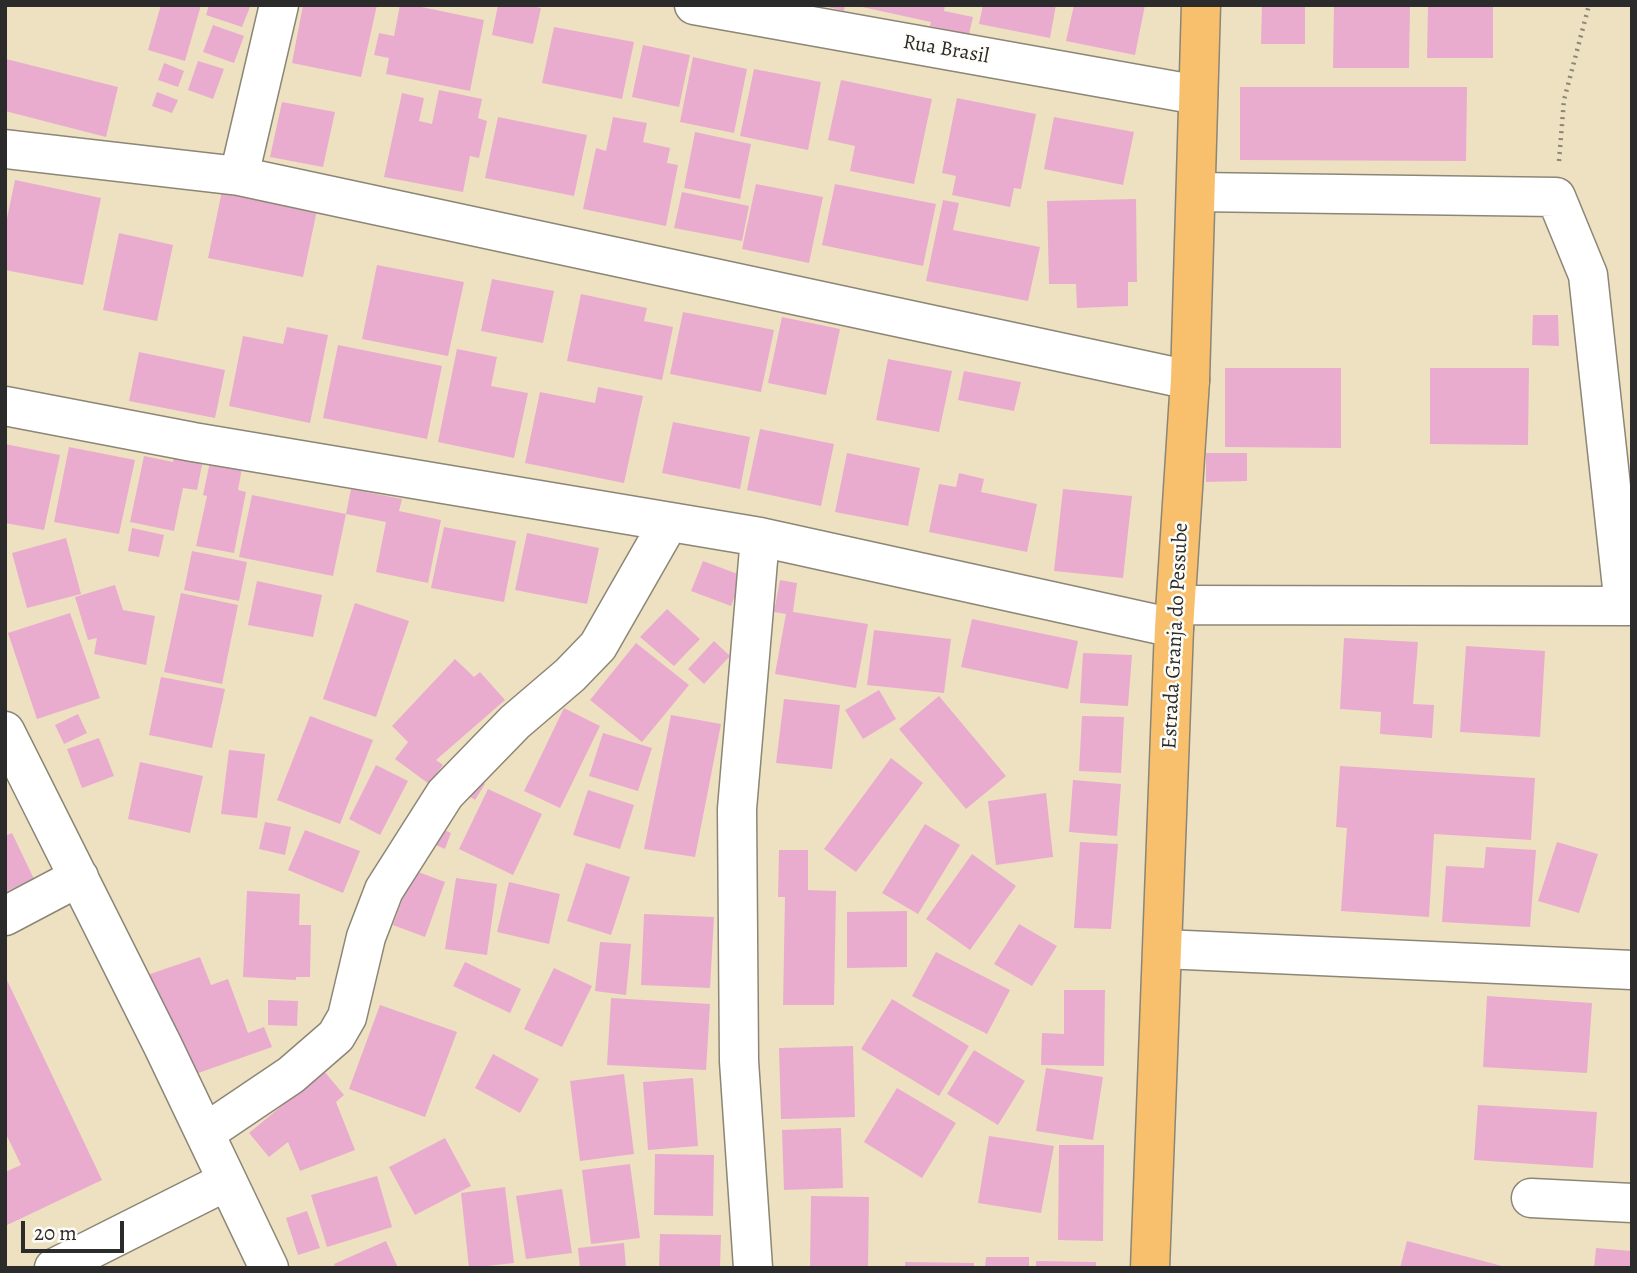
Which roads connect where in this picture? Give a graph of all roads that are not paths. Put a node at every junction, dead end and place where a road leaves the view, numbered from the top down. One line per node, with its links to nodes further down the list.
1 (279, 5): 6 (street)
2 (694, 5): 4 (street, Rua Brasil)
3 (1201, 5): 4 (main road, Estrada Granja do Pessube)
4 (1198, 95): 7 (main road, Estrada Granja do Pessube)
5 (5, 149): 6 (street)
6 (239, 176): 8 (street)
7 (1196, 192): 8 (main road, Estrada Granja do Pessube); 12 (street)
8 (1190, 380): 13 (main road, Estrada Granja do Pessube)
9 (5, 406): 10 (street)
10 (669, 522): 11 (street); 19 (street)
11 (760, 537): 13 (street); 25 (street)
12 (1628, 606): 13 (street)
13 (1175, 616): 17 (main road, Estrada Granja do Pessube)
14 (5, 731): 15 (street)
15 (79, 877): 16 (street); 19 (street)
16 (5, 916)
17 (1163, 949): 18 (street); 26 (main road, Estrada Granja do Pessube)
18 (1632, 970)
19 (205, 1133): 20 (street)
20 (226, 1181): 23 (street); 24 (street)
21 (1531, 1198): 22 (street)
22 (1632, 1203)
23 (261, 1262)
24 (54, 1268)
25 (753, 1268)
26 (1150, 1268)

